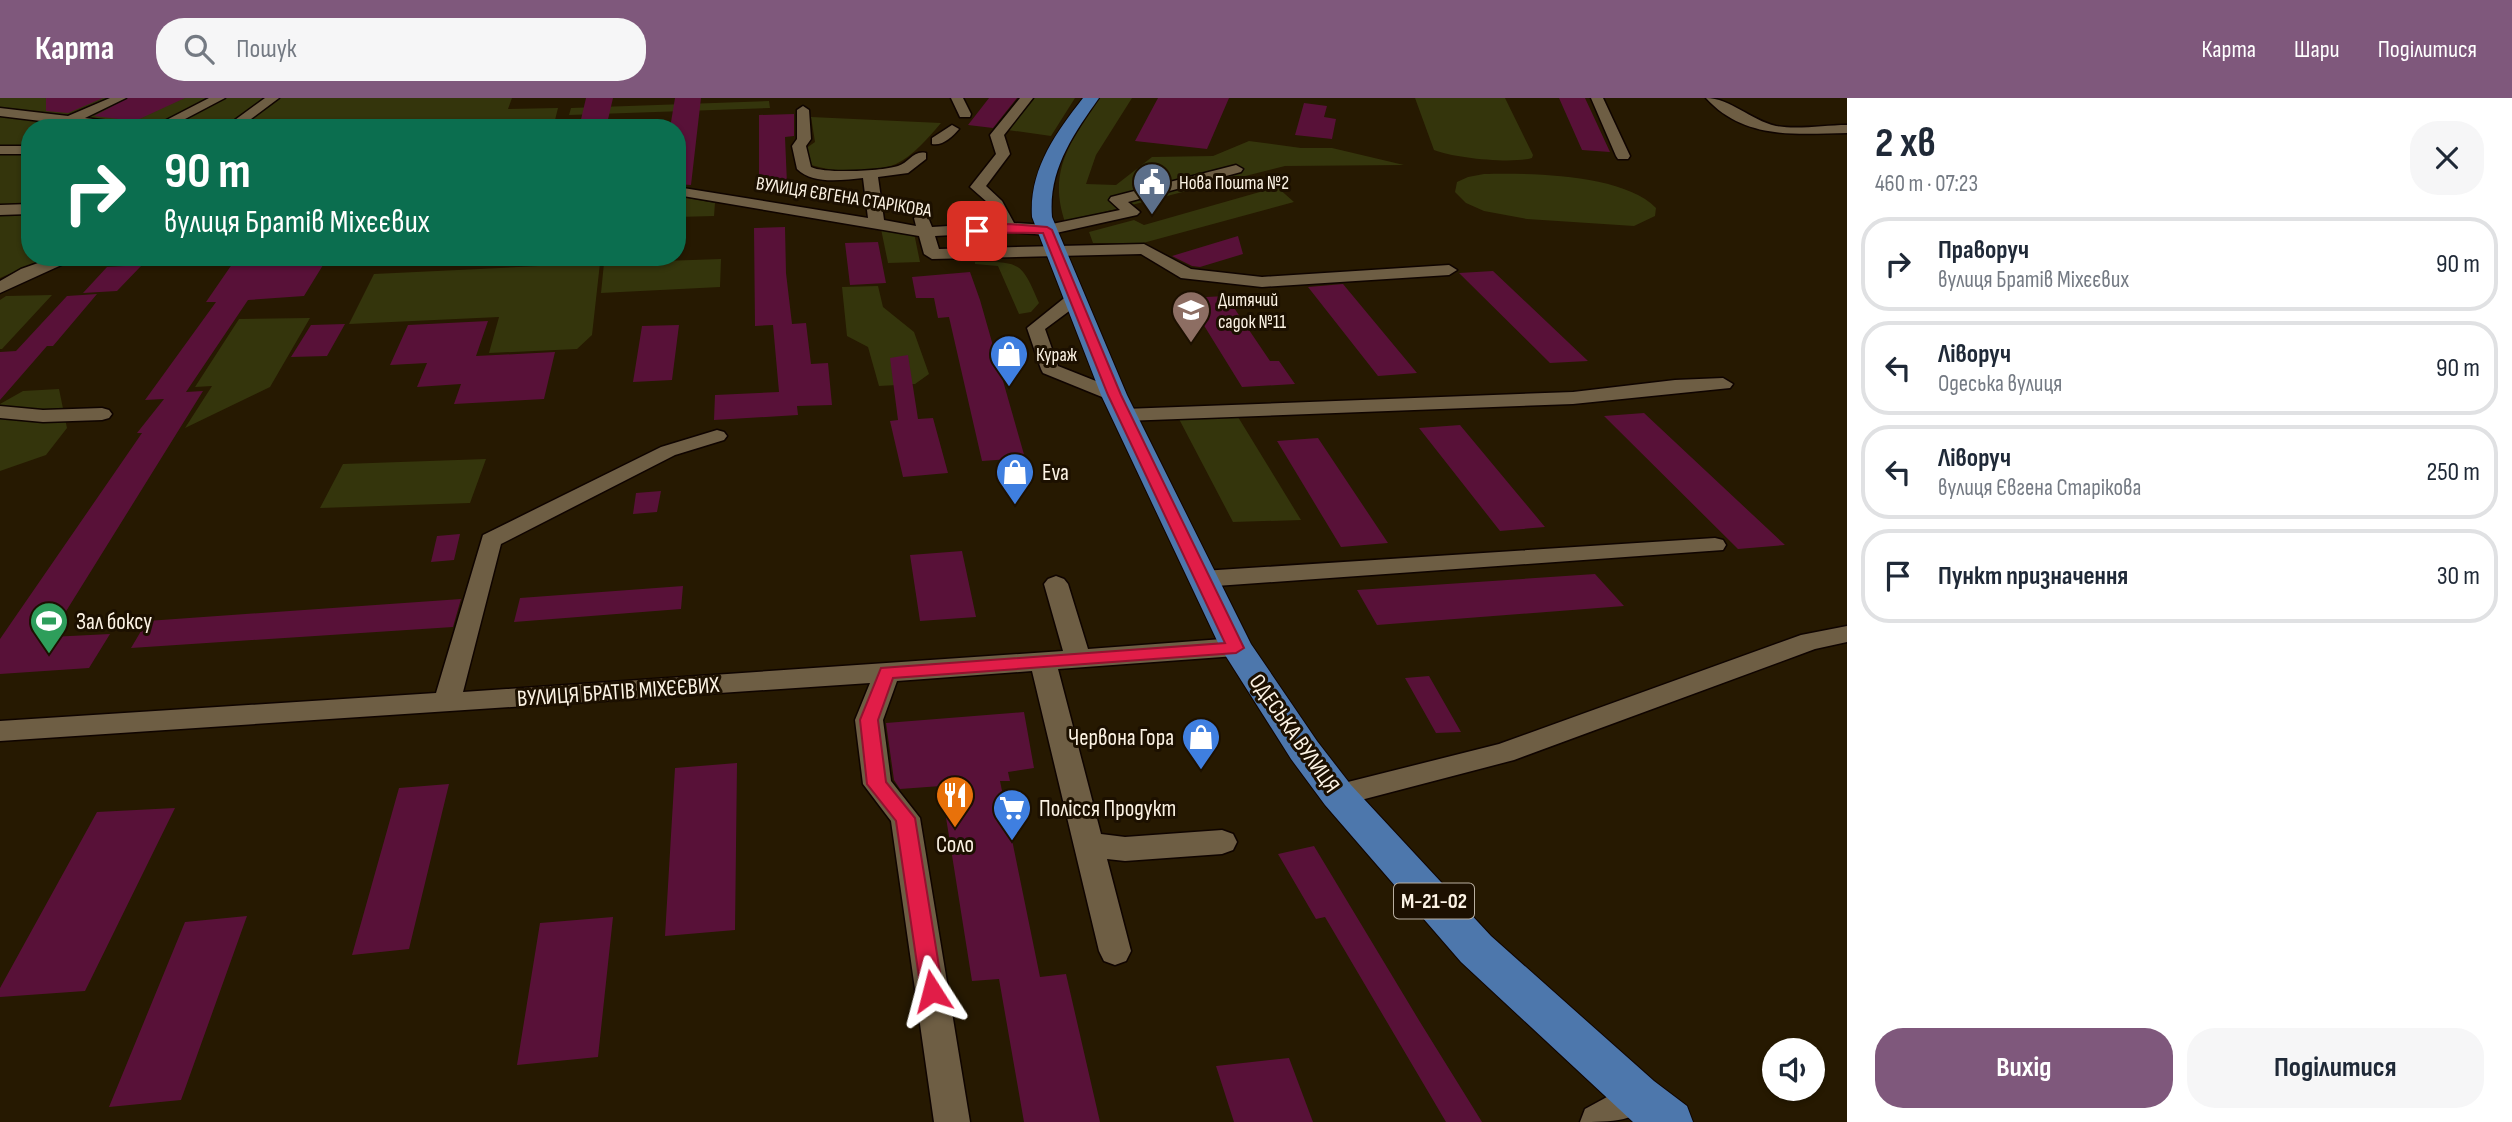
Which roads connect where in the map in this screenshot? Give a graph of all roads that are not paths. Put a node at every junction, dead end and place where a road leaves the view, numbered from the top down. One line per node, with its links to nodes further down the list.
1 (120, 98): 13 (street)
2 (219, 98): 14 (street)
3 (274, 98): 15 (street)
4 (957, 98): 11 (street)
5 (1027, 98): 30 (street)
6 (1091, 98): 32 (main road, ОДЕСЬКА ВУЛИЦЯ)
7 (1597, 98): 22 (street)
8 (1712, 98): 17 (street)
9 (7, 105): 12 (street)
10 (803, 110): 24 (street)
11 (965, 114)
12 (66, 119)
13 (72, 119)
14 (176, 119)
15 (243, 119)
16 (952, 129): 18 (street)
17 (1847, 129)
18 (937, 141)
19 (0, 150): 20 (street)
20 (21, 150)
21 (921, 156): 24 (street)
22 (1623, 156)
23 (1236, 169): 32 (street)
24 (870, 173): 29 (street)
25 (686, 192): 29 (street, ВУЛИЦЯ ЄВГЕНА СТАРІКОВА)
26 (21, 209): 27 (street)
27 (0, 210)
28 (938, 216): 31 (street)
29 (877, 223): 31 (street, ВУЛИЦЯ ЄВГЕНА СТАРІКОВА)
30 (1008, 228): 31 (street, ВУЛИЦЯ ЄВГЕНА СТАРІКОВА); 32 (street, ВУЛИЦЯ ЄВГЕНА СТАРІКОВА)
31 (926, 232): 32 (street)
32 (1050, 240): 34 (street); 36 (main road, ОДЕСЬКА ВУЛИЦЯ)
33 (46, 266): 35 (street)
34 (1448, 270)
35 (0, 288)
36 (1074, 299): 38 (main road, ОДЕСЬКА ВУЛИЦЯ); 38 (street)
37 (1723, 384): 38 (street)
38 (1119, 405): 43 (main road, ОДЕСЬКА ВУЛИЦЯ)
39 (0, 412): 40 (street)
40 (102, 414)
41 (717, 436): 50 (street)
42 (1715, 545): 43 (street)
43 (1202, 579): 46 (main road, ОДЕСЬКА ВУЛИЦЯ)
44 (1056, 584): 47 (street)
45 (1847, 634): 52 (street)
46 (1236, 648): 47 (street, ВУЛИЦЯ БРАТІВ МІХЄЄВИХ); 52 (main road, ОДЕСЬКА ВУЛИЦЯ / М-21-02)
47 (1078, 659): 48 (street, ВУЛИЦЯ БРАТІВ МІХЄЄВИХ)
48 (1043, 662): 49 (street, ВУЛИЦЯ БРАТІВ МІХЄЄВИХ); 54 (street)
49 (887, 673): 50 (street, ВУЛИЦЯ БРАТІВ МІХЄЄВИХ); 57 (street)
50 (447, 702): 51 (street, ВУЛИЦЯ БРАТІВ МІХЄЄВИХ)
51 (0, 731)
52 (1338, 794): 56 (main road, ОДЕСЬКА ВУЛИЦЯ / М-21-02)
53 (1222, 842): 54 (street)
54 (1088, 845): 55 (street)
55 (1115, 951)
56 (1638, 1097): 58 (street); 59 (main road, ОДЕСЬКА ВУЛИЦЯ / М-21-02)
57 (952, 1122)
58 (1598, 1122)
59 (1670, 1122)

